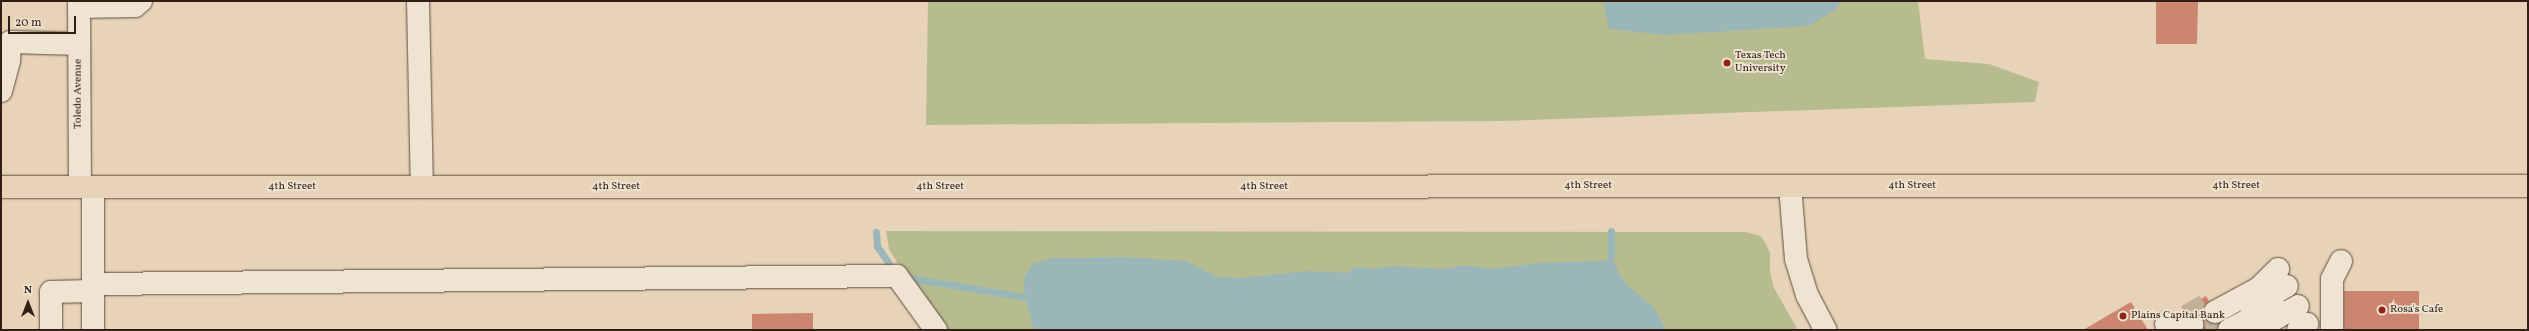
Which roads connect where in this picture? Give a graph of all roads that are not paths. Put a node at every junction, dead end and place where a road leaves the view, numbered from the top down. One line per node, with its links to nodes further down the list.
1 (141, 1): 3 (street)
2 (418, 1): 11 (street)
3 (79, 4): 5 (street, Toledo Avenue)
4 (6, 42): 5 (street); 6 (street)
5 (79, 44): 10 (street, Toledo Avenue)
6 (1, 91)
7 (1, 186): 10 (main road, 4th Street)
8 (1790, 186): 9 (main road, 4th Street); 11 (main road, 4th Street); 21 (street)
9 (2528, 186)
10 (86, 187): 11 (main road, 4th Street); 13 (street, Toledo Avenue)
11 (422, 187)
12 (2341, 261): 24 (street)
13 (93, 288): 18 (street); 19 (street, Toledo Avenue); 20 (street)
14 (2295, 304): 15 (street); 15 (street); 22 (street); 23 (street)
15 (2219, 317)
16 (2163, 319): 17 (street)
17 (2189, 320)
18 (51, 330)
19 (93, 330)
20 (936, 330)
21 (1826, 330)
22 (2254, 330)
23 (2276, 330)
24 (2332, 330)

